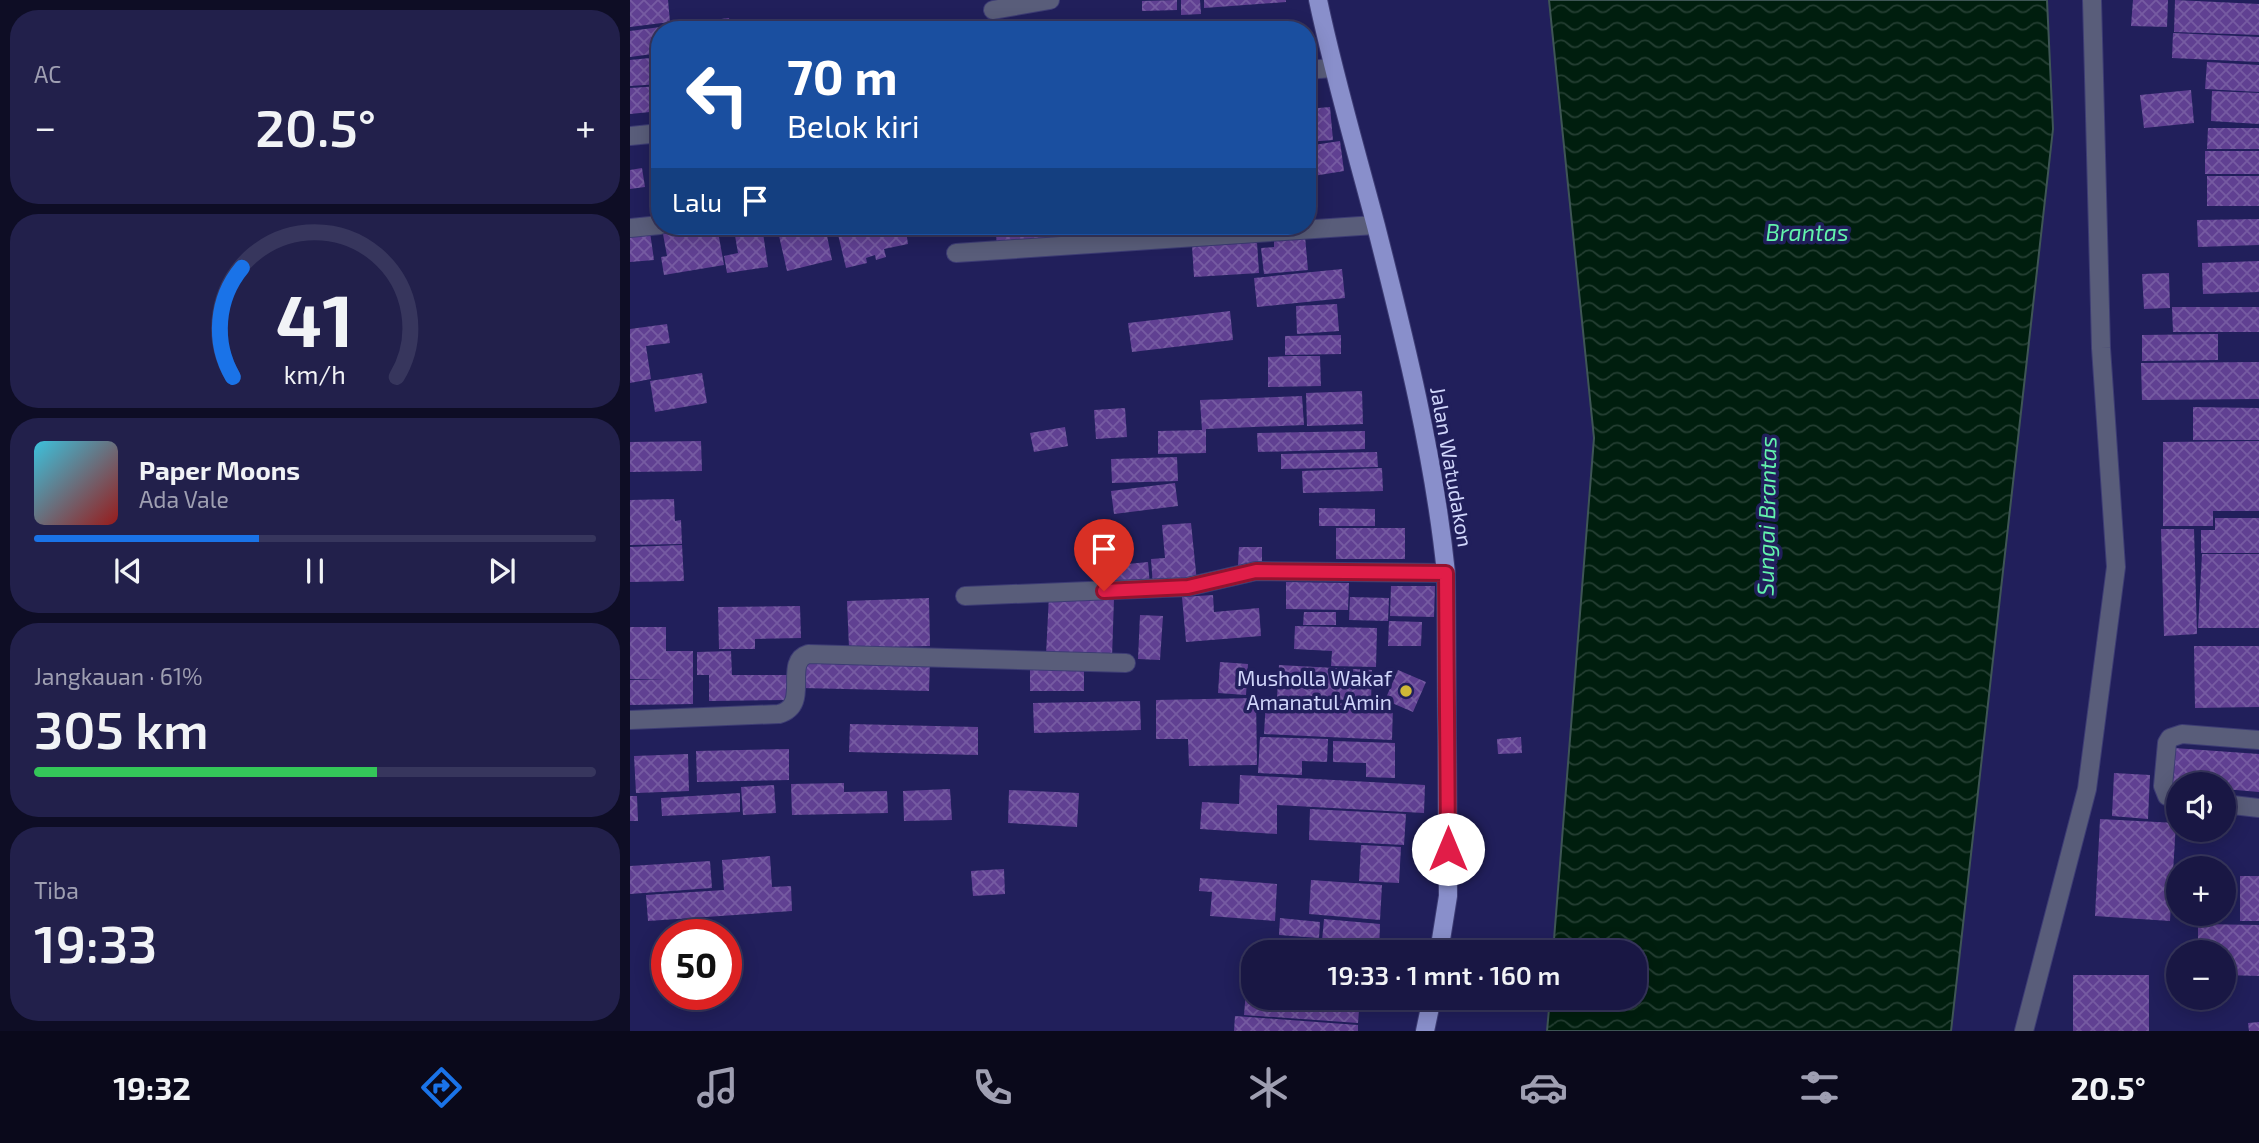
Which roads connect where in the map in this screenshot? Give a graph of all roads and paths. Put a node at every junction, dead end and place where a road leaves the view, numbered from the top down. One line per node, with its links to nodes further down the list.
1 (1050, 0): 4 (street)
2 (1318, 0): 5 (main road, Jalan Watudakon)
3 (2092, 0): 26 (street)
4 (993, 10)
5 (1332, 68): 6 (street); 9 (main road, Jalan Watudakon)
6 (1316, 69)
7 (651, 134): 8 (street)
8 (630, 136)
9 (1375, 225): 12 (street); 15 (main road, Jalan Watudakon)
10 (651, 226): 11 (street)
11 (630, 228)
12 (1316, 229)
13 (1225, 235): 14 (street)
14 (956, 253)
15 (1446, 573): 16 (street); 23 (main road, Jalan Watudakon)
16 (965, 597)
17 (1126, 663): 18 (street)
18 (630, 720)
19 (2259, 740): 20 (street)
20 (2166, 794)
21 (2236, 805): 22 (street)
22 (2259, 808)
23 (1441, 940)
24 (1429, 1010): 25 (main road)
25 (1425, 1031)
26 (2024, 1031)

